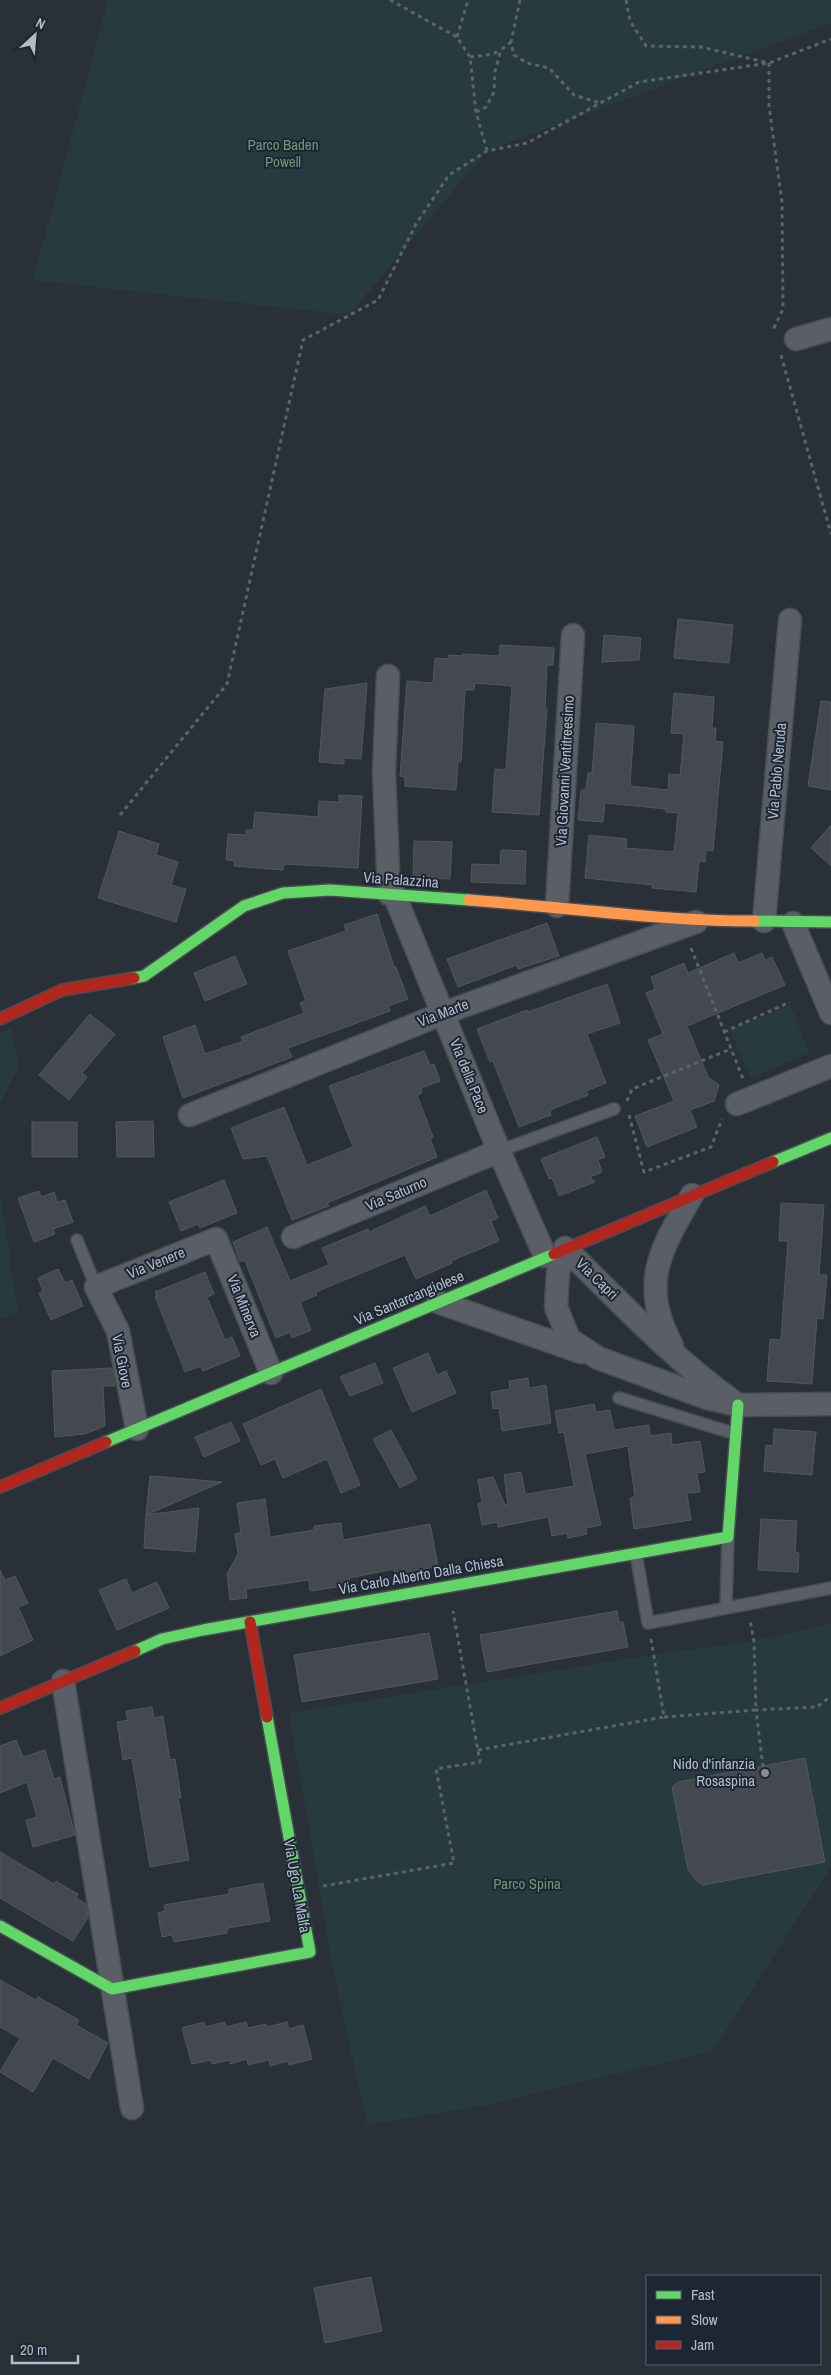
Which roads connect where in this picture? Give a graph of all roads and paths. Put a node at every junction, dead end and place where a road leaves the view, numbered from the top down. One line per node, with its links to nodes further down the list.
1 (390, 0): 5 (path)
2 (468, 0): 5 (path)
3 (520, 0): 7 (path)
4 (626, 0): 10 (path)
5 (457, 37): 9 (path)
6 (831, 39): 10 (path)
7 (511, 42): 8 (path); 11 (path)
8 (501, 50): 9 (path); 12 (path)
9 (470, 57): 12 (path)
10 (769, 63): 11 (path); 14 (path)
11 (600, 104): 13 (path)
12 (476, 112): 13 (path)
13 (487, 151): 21 (path)
14 (774, 328): 16 (path); 16 (path)
15 (831, 329): 16 (street)
16 (784, 341): 17 (path)
17 (831, 534)
18 (790, 620): 25 (street, Via Pablo Neruda)
19 (573, 635): 23 (street, Via Giovanni Ventitreesimo)
20 (388, 676): 22 (street)
21 (120, 815)
22 (392, 894): 23 (street, Via Palazzina); 30 (street, Via della Pace); 32 (street, Via Palazzina)
23 (557, 906): 24 (street, Via Palazzina)
24 (700, 921): 25 (street, Via Palazzina); 30 (street, Via Marte)
25 (764, 922): 27 (street, Via Palazzina)
26 (831, 922): 27 (street, Via Palazzina)
27 (794, 923): 31 (street)
28 (688, 942): 33 (path)
29 (790, 1002): 33 (path)
30 (444, 1012): 40 (street, Via Marte); 42 (street, Via della Pace)
31 (831, 1013)
32 (0, 1019)
33 (724, 1032): 34 (path)
34 (731, 1049): 36 (path); 37 (path)
35 (831, 1066): 38 (street)
36 (744, 1082)
37 (626, 1104): 38 (path); 39 (path)
38 (732, 1108)
39 (614, 1110): 42 (lane)
40 (190, 1115)
41 (831, 1138): 43 (street, Via Santarcangiolese)
42 (499, 1151): 44 (street, Via Saturno); 47 (street, Via della Pace)
43 (692, 1195): 47 (street, Via Santarcangiolese); 51 (street, Via Capri)
44 (293, 1237)
45 (216, 1239): 48 (street, Via Venere); 52 (street, Via Minerva)
46 (77, 1240): 48 (lane, Via Giove)
47 (555, 1252): 49 (street, Via Santarcangiolese); 50 (street, Via Capri); 51 (street, Via Capri)
48 (96, 1287): 56 (street, Via Giove)
49 (438, 1302): 50 (street, Via Capri); 52 (street, Via Santarcangiolese)
50 (598, 1358): 55 (street, Via Capri)
51 (678, 1358): 55 (street, Via Capri)
52 (271, 1372): 56 (street, Via Santarcangiolese)
53 (620, 1398): 57 (lane)
54 (831, 1404): 55 (street, Via Capri)
55 (745, 1405): 57 (street)
56 (137, 1429): 58 (street, Via Santarcangiolese)
57 (736, 1434): 59 (street)
58 (0, 1487)
59 (728, 1537): 60 (street, Via Carlo Alberto Dalla Chiesa); 64 (lane)
60 (636, 1554): 61 (street, Via Carlo Alberto Dalla Chiesa); 66 (lane)
61 (448, 1585): 65 (street, Via Carlo Alberto Dalla Chiesa); 72 (path)
62 (831, 1588): 63 (lane)
63 (747, 1605): 64 (lane); 70 (path)
64 (726, 1608): 66 (lane)
65 (250, 1622): 67 (street, Via Carlo Alberto Dalla Chiesa); 74 (street, Via Ugo La Malfa)
66 (648, 1623): 71 (path)
67 (63, 1681): 69 (street, Via Carlo Alberto Dalla Chiesa); 76 (street)
68 (831, 1696): 70 (path)
69 (0, 1708)
70 (756, 1710): 71 (path); 73 (path)
71 (664, 1717): 72 (path)
72 (478, 1750): 74 (path)
73 (763, 1766)
74 (298, 1891): 76 (street, Via Ugo La Malfa)
75 (0, 1926): 76 (street)
76 (112, 1989): 77 (street)
77 (132, 2108)

